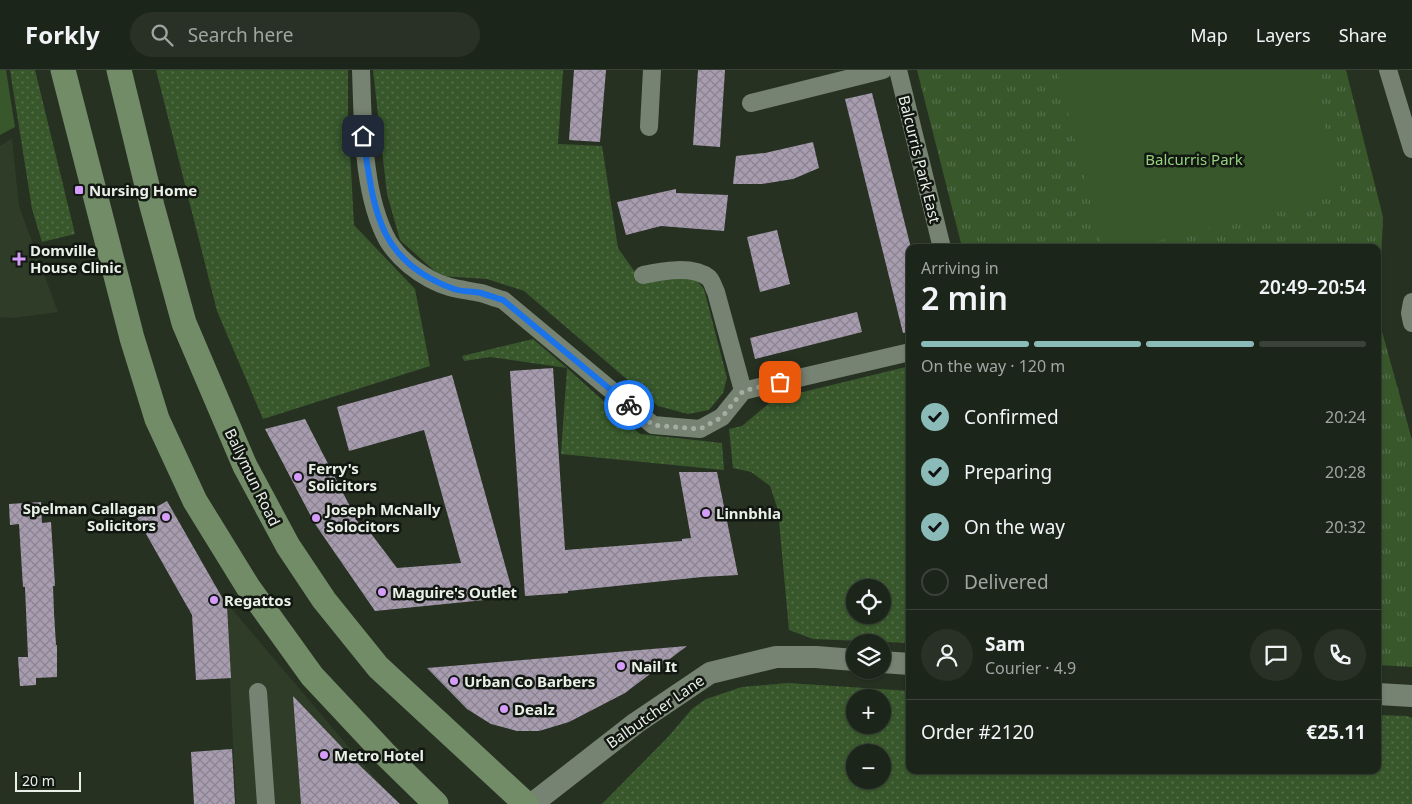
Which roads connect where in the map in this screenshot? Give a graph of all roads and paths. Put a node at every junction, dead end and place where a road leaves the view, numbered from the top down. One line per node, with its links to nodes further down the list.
1 (63, 70): 24 (main road)
2 (119, 70): 25 (main road, Ballymun Road)
3 (361, 70): 16 (street)
4 (652, 70): 9 (street)
5 (883, 70): 8 (street)
6 (898, 70): 11 (street, Balcurris Park East)
7 (1388, 70): 10 (street)
8 (751, 103)
9 (649, 127)
10 (1412, 149)
11 (941, 244)
12 (643, 275): 16 (street)
13 (1412, 302): 14 (street)
14 (1412, 323)
15 (906, 353): 16 (street)
16 (743, 391)
17 (846, 659): 26 (street, Balbutcher Lane)
18 (891, 663): 19 (street)
19 (906, 664)
20 (258, 692): 23 (street)
21 (1381, 694): 22 (street)
22 (1412, 696)
23 (266, 804)
24 (436, 804)
25 (526, 804)
26 (532, 804)

